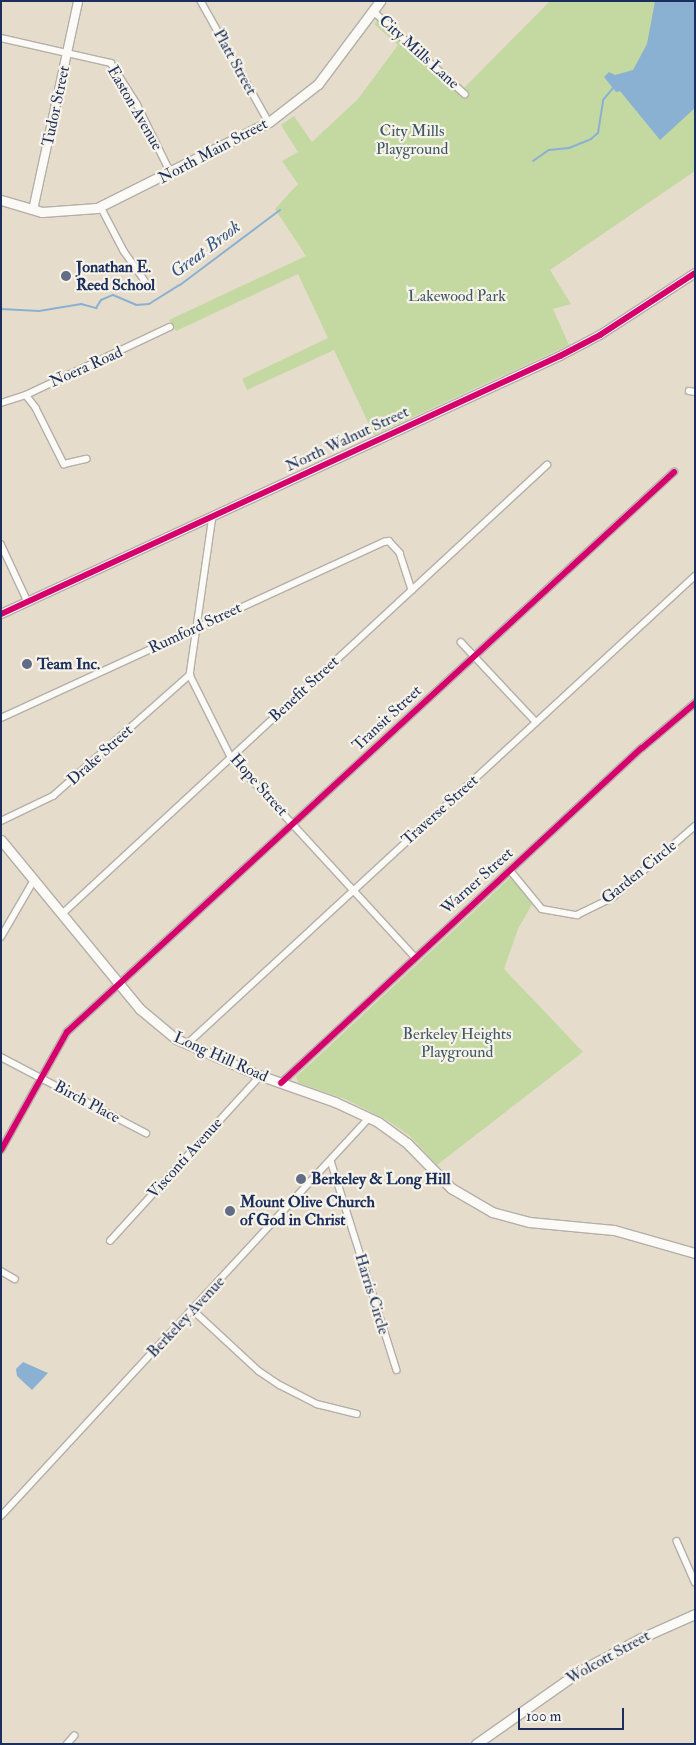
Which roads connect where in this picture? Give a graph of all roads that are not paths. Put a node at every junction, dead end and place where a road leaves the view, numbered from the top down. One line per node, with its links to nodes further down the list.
1 (78, 1): 6 (street, Tudor Street)
2 (201, 1): 8 (street, Platt Street)
3 (380, 1): 4 (main road, North Main Street)
4 (373, 11): 7 (street, City Mills Lane); 8 (main road, North Main Street)
5 (1, 38): 6 (street, Easton Avenue)
6 (67, 52): 9 (street, Easton Avenue); 12 (street, Tudor Street)
7 (465, 94)
8 (269, 122): 9 (main road, North Main Street)
9 (171, 173): 11 (main road, North Main Street)
10 (1, 200): 12 (main road, North Main Street)
11 (101, 207): 12 (main road, North Main Street); 14 (street)
12 (33, 210)
13 (695, 272): 21 (street, North Walnut Street)
14 (150, 288)
15 (170, 327): 16 (street, Noera Road)
16 (26, 395): 17 (street, Noera Road); 18 (street)
17 (1, 403)
18 (86, 459)
19 (547, 465): 24 (street, Benefit Street)
20 (674, 472): 29 (street, Transit Street)
21 (212, 516): 25 (street, North Walnut Street); 27 (street)
22 (1, 544): 25 (street)
23 (695, 576): 33 (street, Traverse Street)
24 (412, 590): 27 (street, Rumford Street); 34 (street, Benefit Street)
25 (28, 602): 26 (street, North Walnut Street)
26 (1, 614)
27 (197, 627): 30 (street); 32 (street, Rumford Street)
28 (461, 642): 29 (street)
29 (475, 656): 33 (street); 36 (street, Transit Street)
30 (190, 675): 34 (street, Hope Street); 35 (street, Drake Street)
31 (695, 703): 39 (street, Warner Street)
32 (1, 718)
33 (536, 722): 41 (street, Traverse Street)
34 (231, 756): 36 (street, Hope Street); 42 (street, Benefit Street)
35 (1, 821)
36 (293, 824): 41 (street, Hope Street); 45 (street, Transit Street)
37 (695, 826): 39 (street, Garden Circle)
38 (1, 840): 40 (main road, Long Hill Road)
39 (510, 870): 44 (street, Warner Street)
40 (34, 880): 42 (main road, Long Hill Road); 43 (street)
41 (354, 888): 44 (street, Hope Street); 46 (street, Traverse Street)
42 (62, 914): 45 (main road, Long Hill Road)
43 (1, 937)
44 (415, 957): 50 (street, Warner Street)
45 (119, 984): 46 (main road, Long Hill Road); 49 (street, Transit Street)
46 (186, 1045): 48 (main road, Long Hill Road)
47 (1, 1057): 49 (street, Birch Place)
48 (260, 1076): 50 (main road, Long Hill Road); 55 (street, Visconti Avenue)
49 (40, 1077): 52 (street, Birch Place); 53 (street, Transit Street)
50 (281, 1083): 51 (main road, Long Hill Road)
51 (369, 1118): 54 (street, Berkeley Avenue); 56 (main road, Long Hill Road)
52 (146, 1133)
53 (1, 1150)
54 (331, 1161): 59 (street, Berkeley Avenue); 60 (street, Harris Circle)
55 (110, 1241)
56 (695, 1253)
57 (1, 1271): 58 (street)
58 (15, 1279)
59 (192, 1310): 61 (street); 62 (street, Berkeley Avenue)
60 (397, 1370)
61 (357, 1414)
62 (1, 1516)
63 (677, 1541): 64 (street)
64 (695, 1582)
65 (695, 1614): 68 (main road, Wolcott Street)
66 (74, 1736): 67 (street)
67 (67, 1744)
68 (476, 1744)

